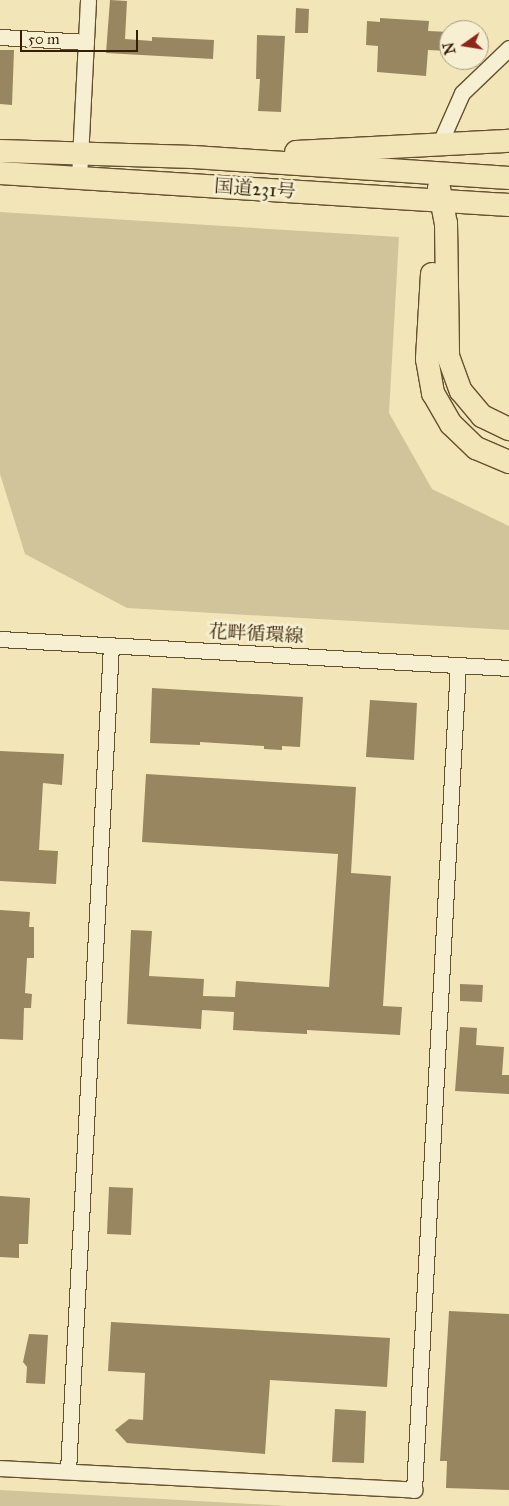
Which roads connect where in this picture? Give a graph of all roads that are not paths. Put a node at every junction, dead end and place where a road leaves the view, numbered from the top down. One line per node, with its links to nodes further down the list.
1 (88, 0): 3 (street)
2 (0, 37): 3 (street)
3 (86, 42): 8 (street)
4 (509, 48): 6 (street)
5 (509, 141): 6 (highway, 国道231号)
6 (439, 145): 9 (highway, 国道231号); 11 (highway)
7 (0, 151): 8 (highway, 国道231号)
8 (79, 155): 9 (highway, 国道231号); 12 (street)
9 (193, 158): 11 (highway, 国道231号)
10 (0, 173): 12 (highway, 国道231号)
11 (437, 174): 13 (highway, 国道231号); 14 (highway)
12 (79, 178): 14 (highway, 国道231号)
13 (509, 178)
14 (441, 201): 15 (highway, 国道231号); 16 (highway); 17 (highway)
15 (509, 205)
16 (509, 429)
17 (509, 462)
18 (0, 639): 19 (street, 花畔循環線)
19 (111, 646): 20 (street, 花畔循環線); 23 (street)
20 (458, 665): 21 (street, 花畔循環線); 23 (street)
21 (509, 668)
22 (0, 1468): 23 (street)
23 (68, 1471)

